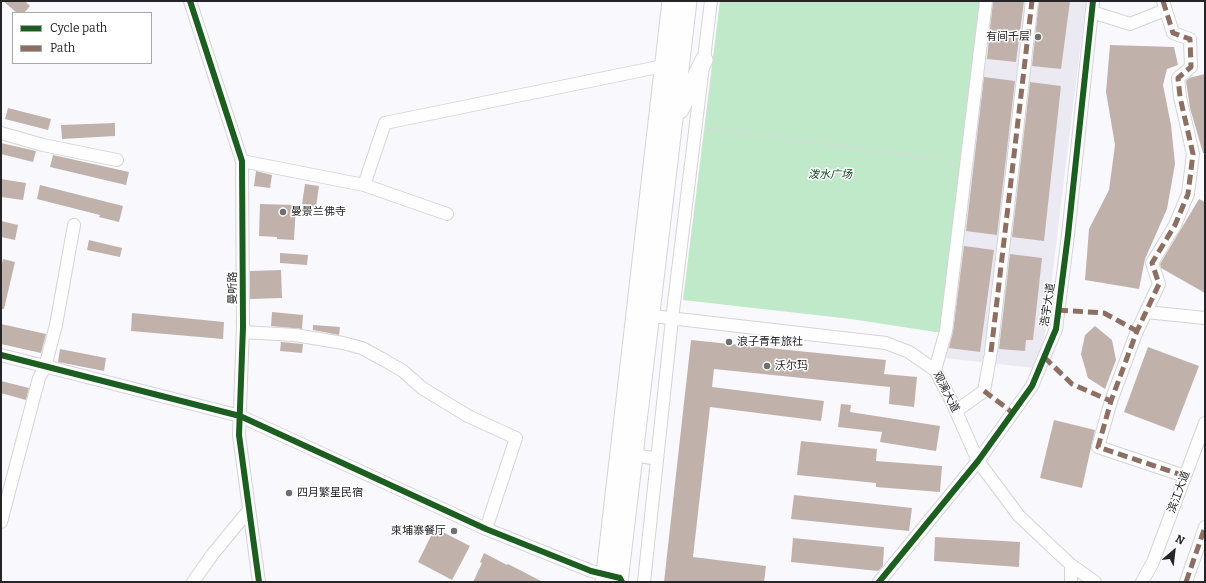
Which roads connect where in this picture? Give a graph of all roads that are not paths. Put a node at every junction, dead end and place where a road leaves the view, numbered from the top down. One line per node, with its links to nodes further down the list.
1 (190, 1): 14 (street, 曼听路)
2 (671, 1): 10 (highway)
3 (688, 1): 11 (highway)
4 (711, 1): 9 (street)
5 (986, 1): 25 (street)
6 (1032, 1): 26 (street)
7 (1164, 5): 8 (street); 18 (street)
8 (1093, 6): 31 (street, 浩宇大道)
9 (704, 60): 11 (highway); 21 (street)
10 (664, 66): 15 (street); 38 (highway)
11 (674, 123): 19 (highway)
12 (1, 132): 13 (street)
13 (117, 160)
14 (242, 161): 15 (street); 22 (street, 曼听路)
15 (364, 185): 16 (street)
16 (446, 214)
17 (74, 225): 24 (street)
18 (1146, 312): 20 (street); 32 (street)
19 (652, 316): 21 (street, 观澜大道); 29 (highway)
20 (1205, 318)
21 (672, 319): 25 (street, 观澜大道); 30 (street)
22 (243, 332): 27 (street, 曼听路); 36 (street)
23 (1, 355): 24 (street)
24 (45, 367): 27 (street); 34 (street)
25 (935, 370): 26 (street, 观澜大道)
26 (956, 411): 31 (street, 观澜大道)
27 (240, 416): 33 (street, 曼听路); 36 (street)
28 (1205, 423): 32 (street, 滨江大道)
29 (635, 455): 30 (street); 38 (highway)
30 (657, 459): 42 (street)
31 (978, 461): 37 (street, 观澜大道); 39 (street, 浩宇大道)
32 (1185, 476): 45 (street, 滨江大道)
33 (249, 510): 40 (street); 41 (street, 曼听路)
34 (1, 522)
35 (1205, 527): 46 (street)
36 (486, 529): 38 (street)
37 (1071, 565): 43 (street); 44 (street, 观澜大道)
38 (607, 579)
39 (879, 581)
40 (193, 582)
41 (259, 582)
42 (644, 582)
43 (1071, 582)
44 (1095, 582)
45 (1142, 582)
46 (1186, 582)

